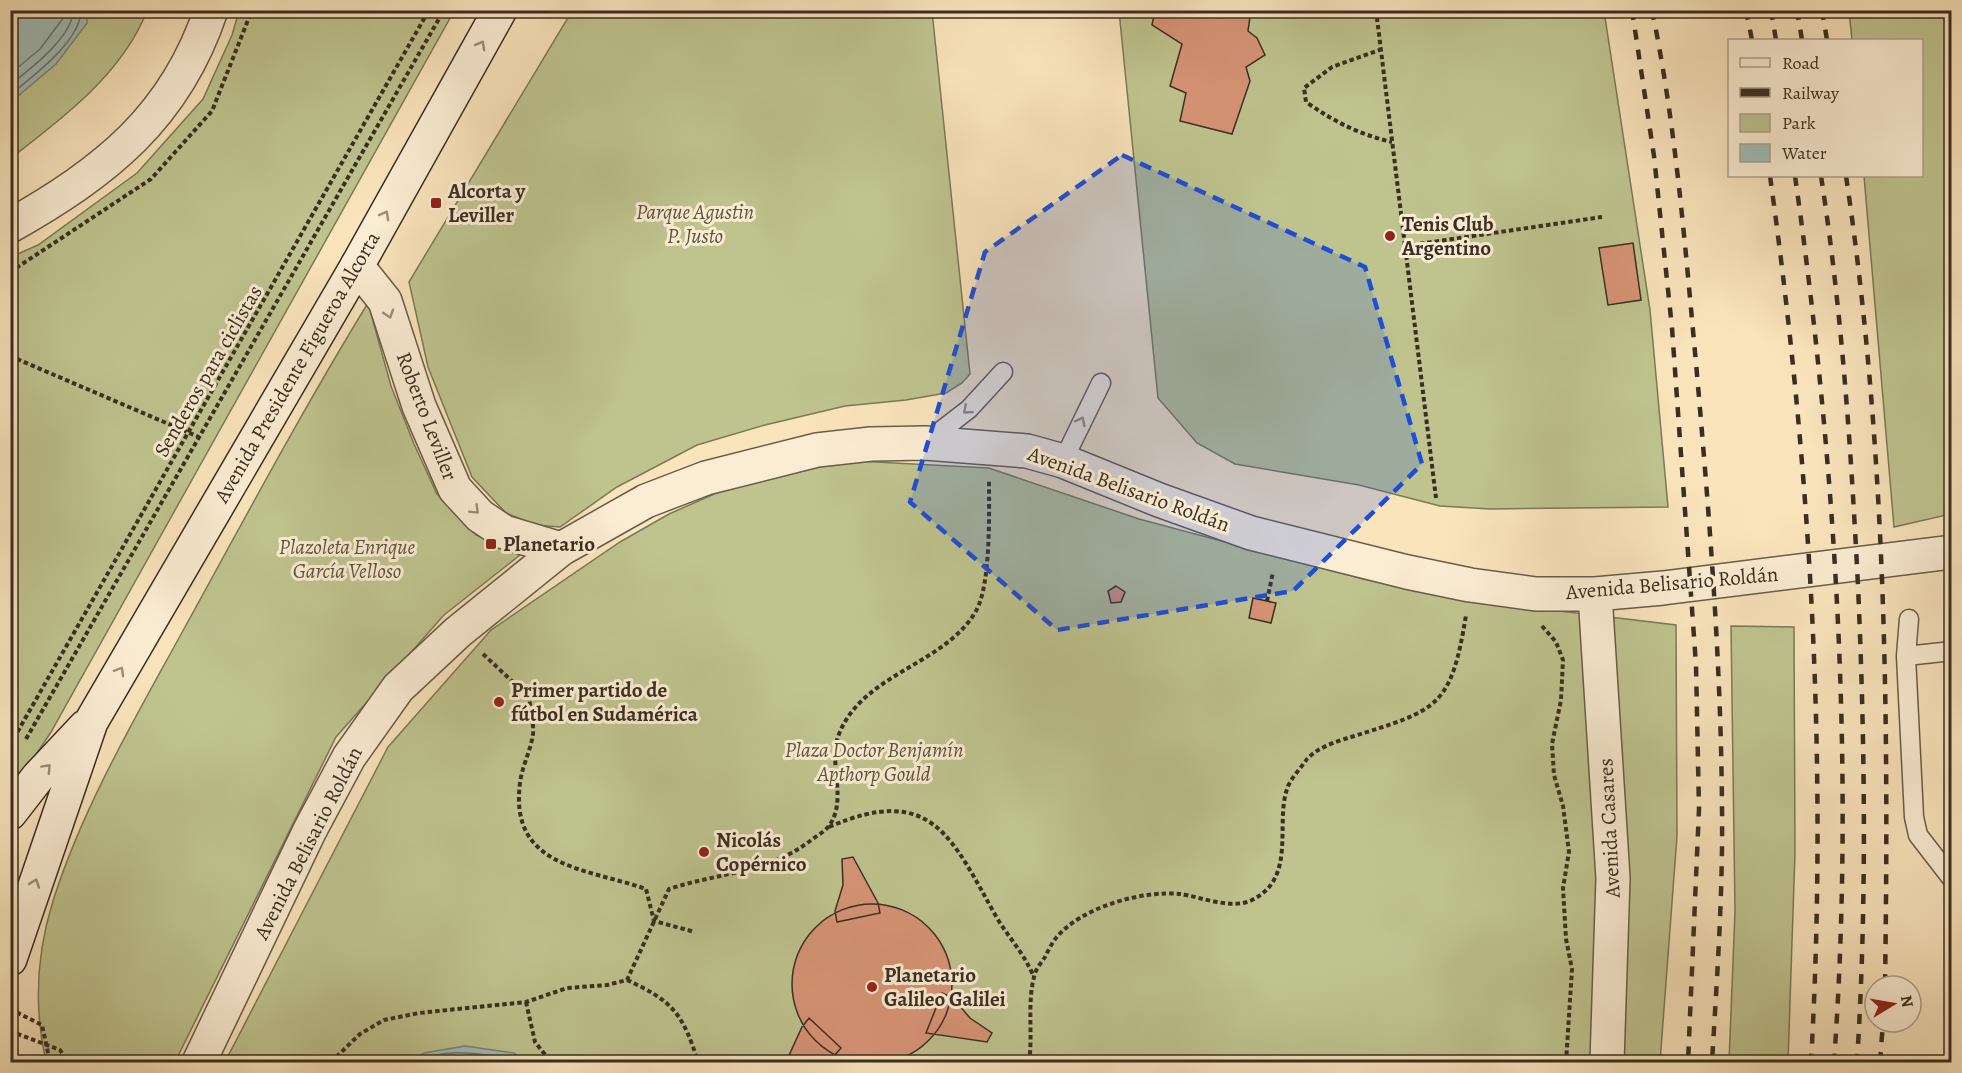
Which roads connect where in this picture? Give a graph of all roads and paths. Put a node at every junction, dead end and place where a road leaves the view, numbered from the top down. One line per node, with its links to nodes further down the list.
1 (211, 10): 10 (street)
2 (252, 10): 13 (path)
3 (429, 10): 17 (path, Senderos para ciclistas)
4 (444, 10): 18 (path)
5 (500, 10): 12 (street, Avenida Presidente Figueroa Alcorta, one-way to 5)
6 (1376, 10): 7 (path)
7 (1382, 49): 8 (path); 8 (path)
8 (1392, 142): 11 (path)
9 (1602, 217): 11 (path)
10 (10, 226)
11 (1405, 246): 22 (path)
12 (357, 266): 23 (street, Roberto Leviller, one-way to 23); 33 (street, Avenida Presidente Figueroa Alcorta, one-way to 12)
13 (10, 272)
14 (10, 356): 17 (path)
15 (1003, 372): 19 (lane, one-way to 19)
16 (1101, 382): 21 (lane, one-way to 16)
17 (191, 432): 18 (path); 34 (path, Senderos para ciclistas)
18 (199, 437): 35 (path)
19 (925, 443): 20 (street, Avenida Belisario Roldán); 23 (street, Avenida Belisario Roldán)
20 (992, 447): 21 (street, Avenida Belisario Roldán); 37 (path)
21 (1063, 461): 26 (street, Avenida Belisario Roldán)
22 (1436, 498)
23 (561, 549): 30 (street, Avenida Belisario Roldán)
24 (1952, 552): 25 (street, Avenida Belisario Roldán)
25 (1595, 594): 26 (street, Avenida Belisario Roldán); 56 (street, Avenida Casares)
26 (1472, 599): 27 (path); 27 (path)
27 (1466, 617): 42 (path)
28 (1909, 619): 32 (lane)
29 (1536, 622): 55 (path)
30 (458, 632): 39 (path); 50 (street, Avenida Belisario Roldán)
31 (1952, 651): 32 (lane)
32 (1906, 656): 38 (lane)
33 (90, 722): 36 (street, Avenida Presidente Figueroa Alcorta, one-way to 33); 41 (street, Avenida Presidente Figueroa Alcorta, one-way to 33)
34 (10, 745)
35 (22, 746)
36 (10, 813)
37 (828, 827): 39 (path); 42 (path)
38 (1952, 879)
39 (654, 921): 40 (path); 43 (path)
40 (695, 932)
41 (10, 958)
42 (1034, 975): 54 (path)
43 (627, 981): 44 (path); 53 (path)
44 (526, 1002): 51 (path); 52 (path)
45 (10, 1008): 47 (path)
46 (10, 1031): 47 (path)
47 (45, 1044): 48 (path); 49 (path)
48 (50, 1062)
49 (68, 1062)
50 (199, 1062)
51 (331, 1062)
52 (551, 1062)
53 (698, 1062)
54 (1029, 1062)
55 (1566, 1062)
56 (1607, 1062)

